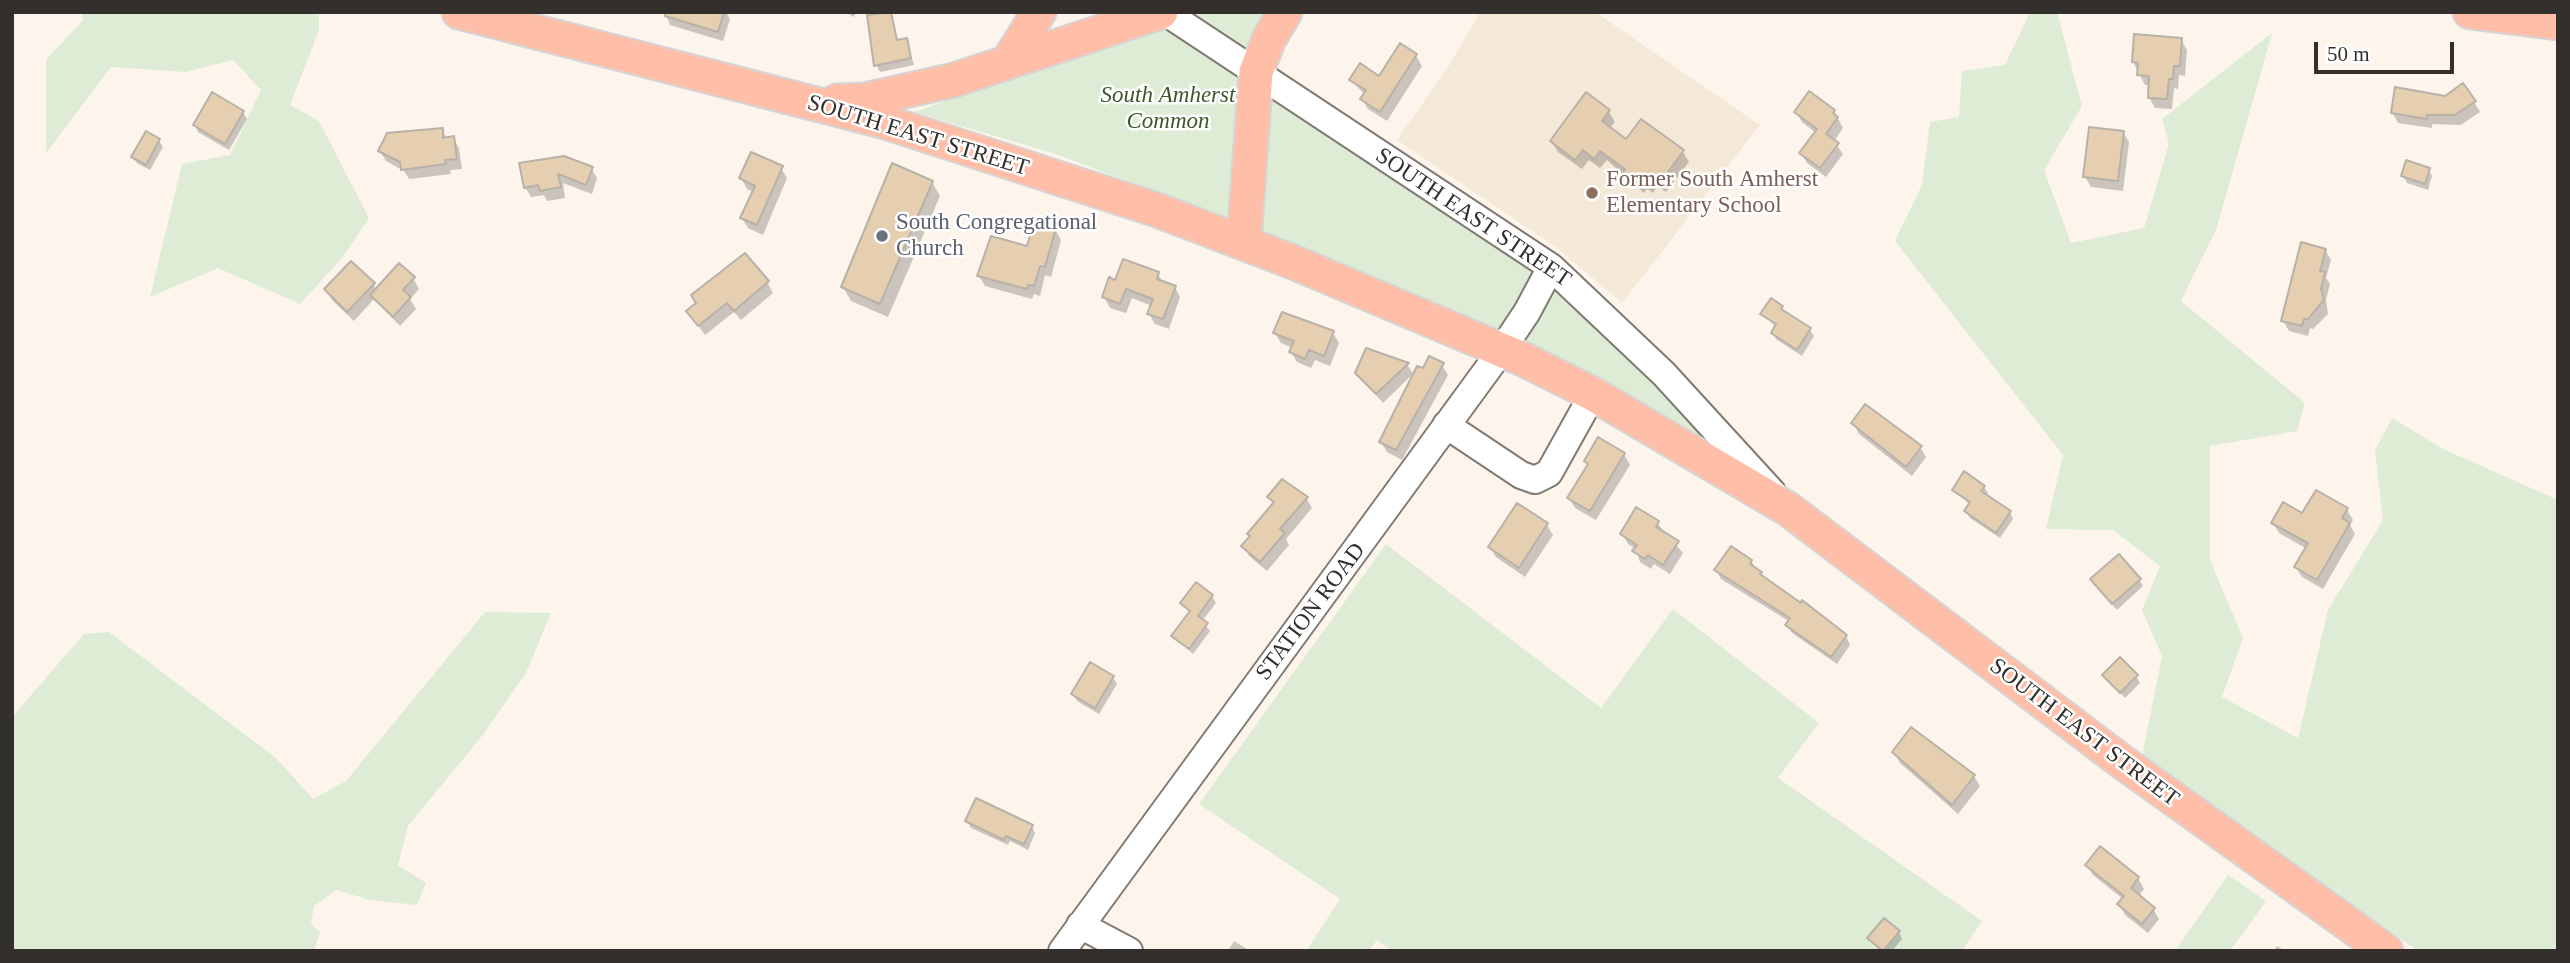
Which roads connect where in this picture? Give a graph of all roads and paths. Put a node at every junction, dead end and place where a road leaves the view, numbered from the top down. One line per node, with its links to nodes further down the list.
1 (459, 12): 10 (main road, SOUTH EAST STREET)
2 (1039, 12): 7 (main road)
3 (1163, 12): 7 (main road, SOUTH EAST STREET); 8 (street, SOUTH EAST STREET)
4 (1285, 12): 8 (main road)
5 (2470, 12): 6 (main road)
6 (2558, 23)
7 (1007, 63): 9 (main road, SOUTH EAST STREET)
8 (1256, 72): 12 (main road); 13 (street, SOUTH EAST STREET)
9 (911, 90): 10 (main road, SOUTH EAST STREET); 11 (main road)
10 (791, 98): 11 (main road, SOUTH EAST STREET)
11 (908, 129): 12 (main road, SOUTH EAST STREET)
12 (1244, 242): 14 (main road, SOUTH EAST STREET)
13 (1551, 267): 14 (street, STATION ROAD); 17 (street, SOUTH EAST STREET)
14 (1501, 351): 15 (main road, SOUTH EAST STREET); 16 (street, STATION ROAD)
15 (1593, 394): 16 (street); 17 (main road, SOUTH EAST STREET)
16 (1446, 425): 18 (street, STATION ROAD)
17 (1788, 509): 21 (main road, SOUTH EAST STREET)
18 (1080, 925): 19 (street, STATION ROAD); 20 (street)
19 (1062, 951)
20 (1129, 951)
21 (2386, 951)

